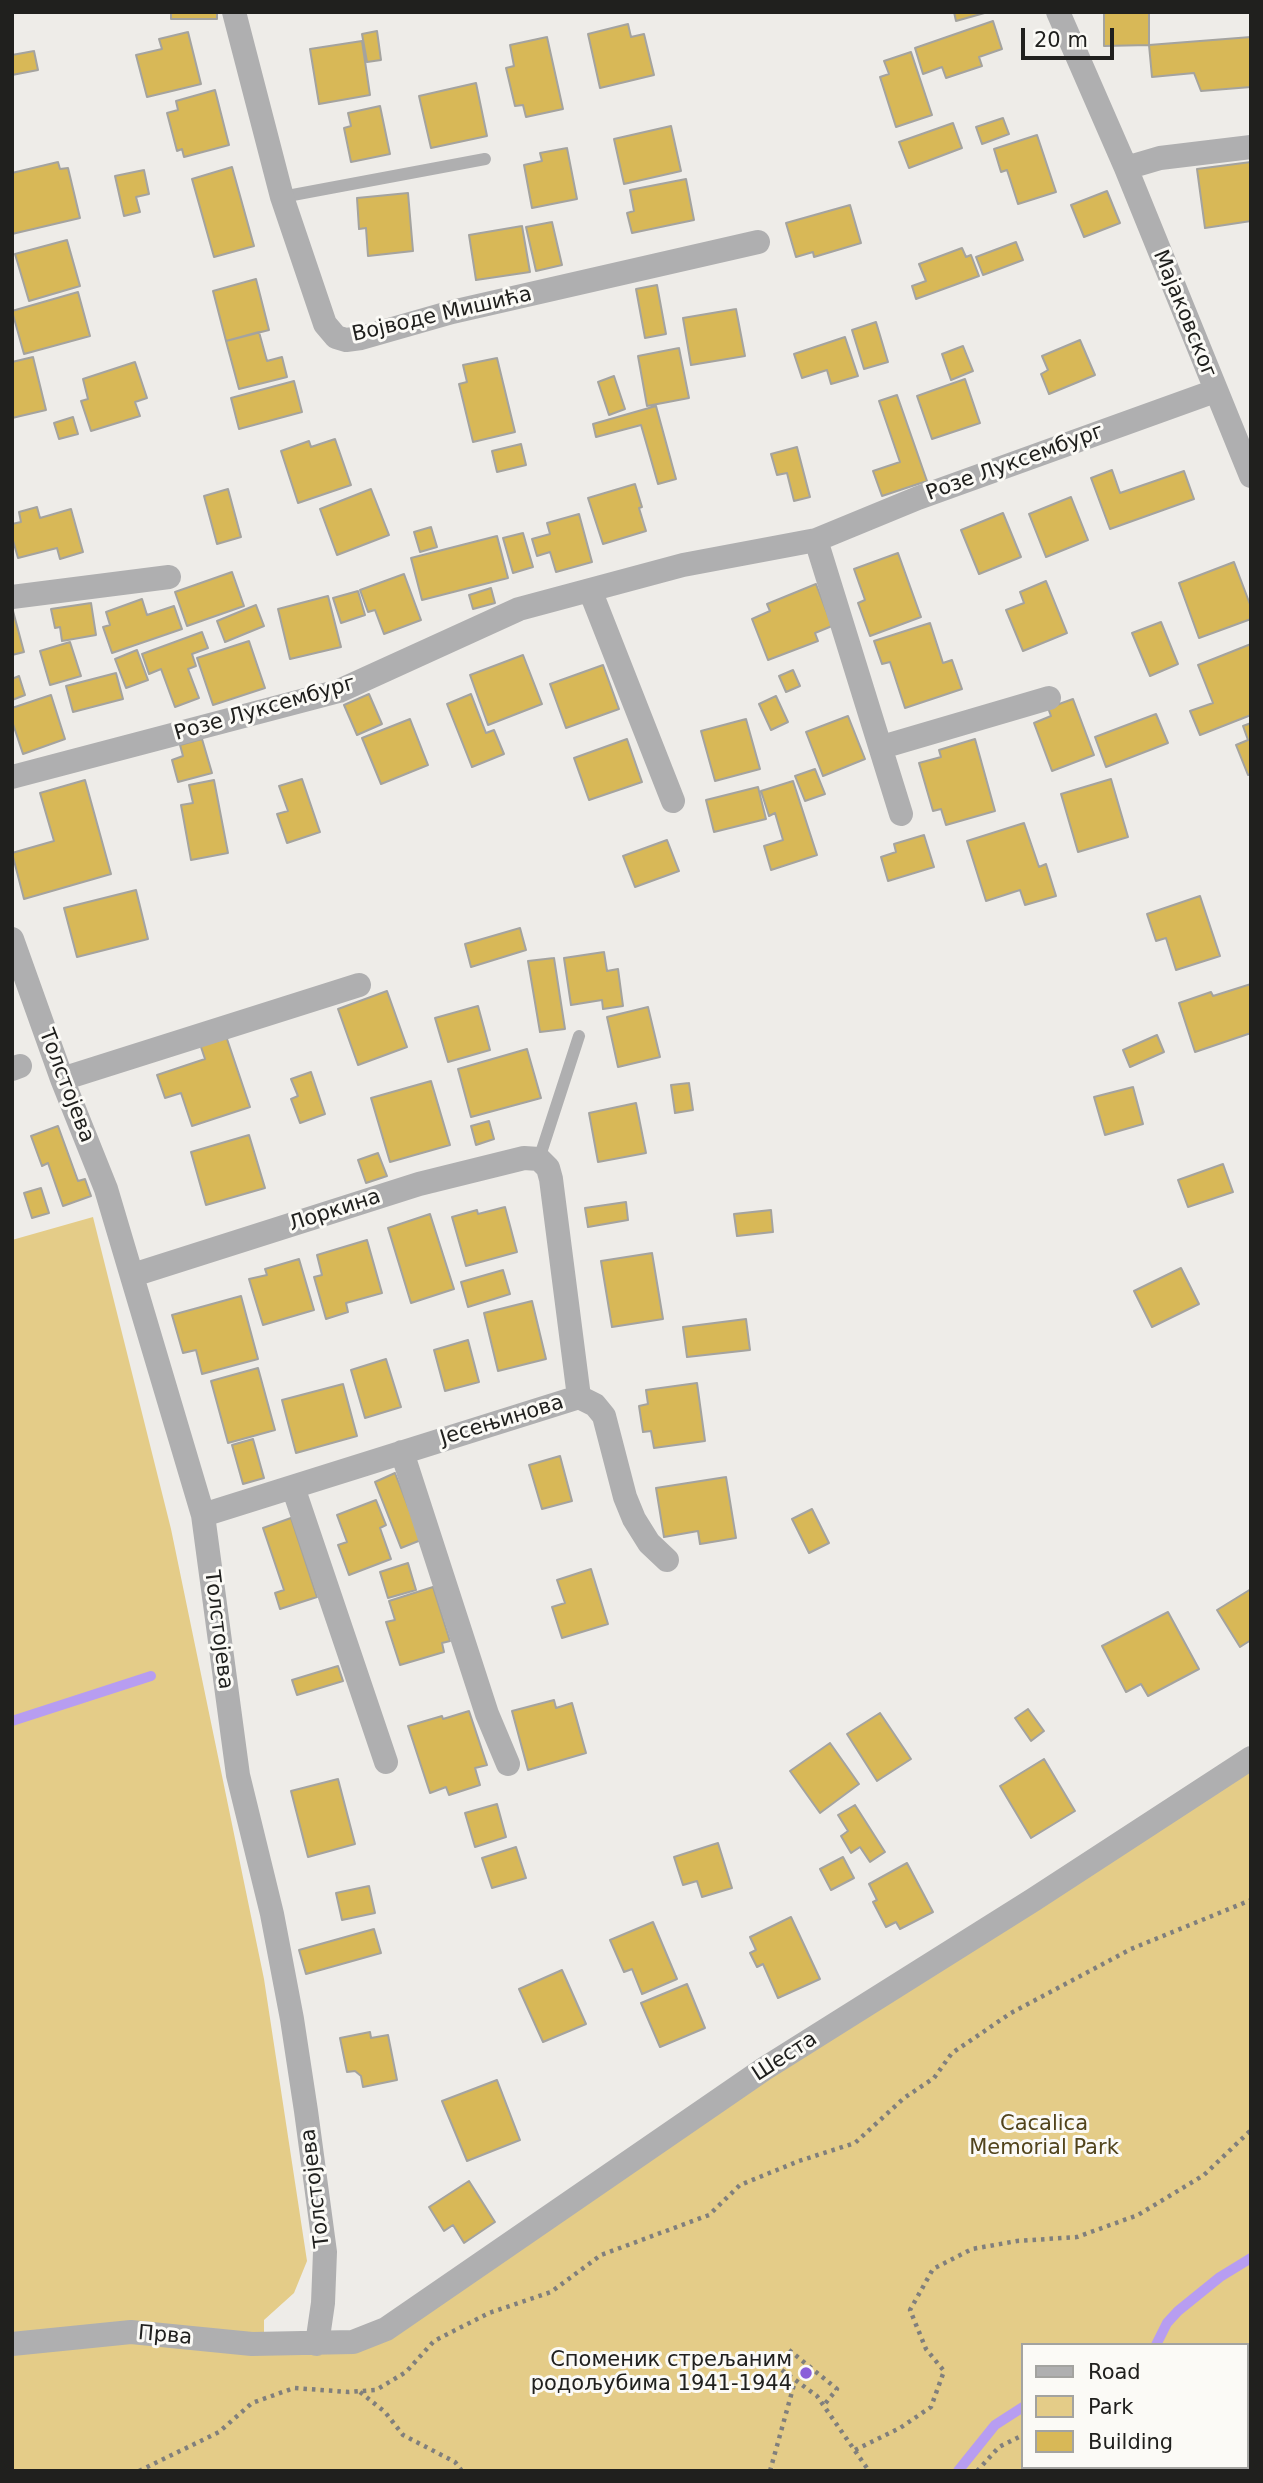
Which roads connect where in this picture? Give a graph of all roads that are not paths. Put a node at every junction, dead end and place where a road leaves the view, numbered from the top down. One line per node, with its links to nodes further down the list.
1 (234, 12): 6 (street, Војводе Мишића)
2 (1058, 12): 5 (street, Мајаковског)
3 (1251, 147): 5 (street)
4 (485, 159): 6 (lane)
5 (1126, 168): 8 (street, Мајаковског)
6 (282, 197): 7 (street, Војводе Мишића)
7 (758, 242)
8 (1215, 391): 9 (street, Мајаковског); 10 (street, Розе Луксембург)
9 (1249, 465)
10 (816, 540): 12 (street, Розе Луксембург); 15 (street)
11 (170, 577): 13 (street)
12 (590, 590): 16 (street, Розе Луксембург); 17 (street)
13 (12, 597)
14 (1049, 698): 15 (street)
15 (881, 747): 18 (street)
16 (12, 777)
17 (673, 801)
18 (901, 814)
19 (12, 939): 22 (street, Толстојева)
20 (359, 985): 22 (street)
21 (579, 1036): 23 (lane)
22 (62, 1079): 24 (street, Толстојева)
23 (539, 1159): 24 (street, Лоркина); 25 (street)
24 (133, 1275): 28 (street, Толстојева)
25 (579, 1397): 26 (street, Јесењинова); 29 (street, Јесењинова)
26 (402, 1452): 27 (street, Јесењинова); 32 (street)
27 (293, 1487): 28 (street, Јесењинова); 31 (street)
28 (204, 1515): 34 (street, Толстојева)
29 (667, 1560)
30 (1251, 1758): 34 (street, Шеста)
31 (386, 1762)
32 (508, 1764)
33 (12, 2344): 34 (street, Прва)
34 (317, 2344)

